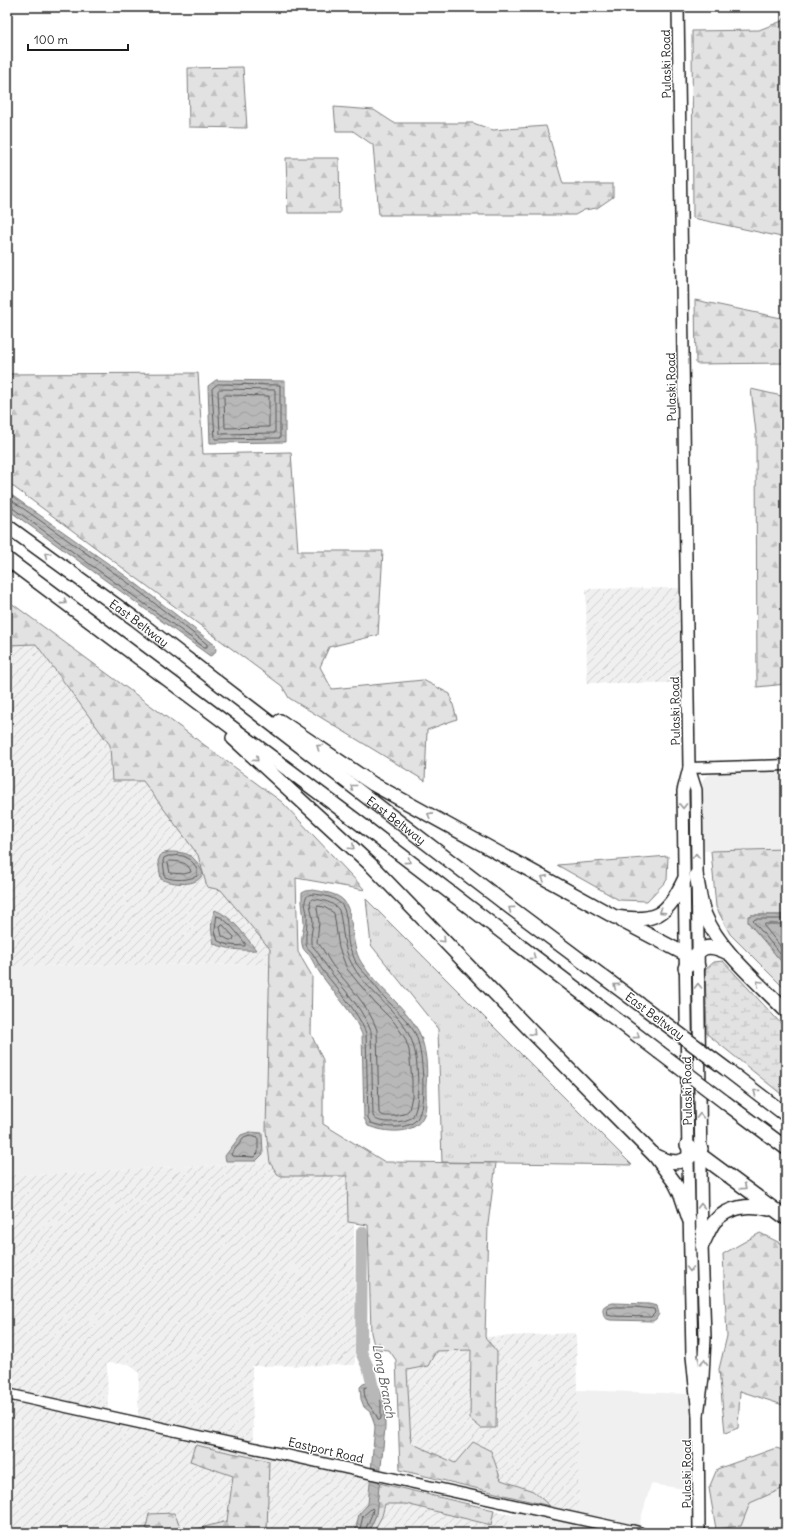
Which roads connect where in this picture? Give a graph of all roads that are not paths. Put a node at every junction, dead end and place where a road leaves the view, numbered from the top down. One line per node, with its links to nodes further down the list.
1 (678, 7): 7 (main road, Pulaski Road)
2 (7, 526): 4 (highway, East Beltway, one-way to 2)
3 (7, 559): 5 (highway, East Beltway, one-way to 5)
4 (135, 619): 10 (highway, one-way to 4); 14 (highway, East Beltway, one-way to 4, bridge)
5 (175, 685): 15 (highway, East Beltway, one-way to 15, bridge); 17 (highway, one-way to 17)
6 (786, 765): 7 (street)
7 (689, 768): 8 (main road, Pulaski Road, one-way to 7); 9 (main road, Pulaski Road, one-way to 9)
8 (696, 875): 11 (highway); 12 (main road, Pulaski Road)
9 (684, 880): 10 (highway, one-way to 10); 12 (main road, Pulaski Road)
10 (615, 917): 12 (highway)
11 (732, 955): 12 (highway); 13 (highway, one-way to 11)
12 (692, 960): 16 (main road, Pulaski Road)
13 (786, 1012)
14 (786, 1114)
15 (786, 1148)
16 (695, 1152): 17 (highway); 18 (highway, one-way to 18); 20 (main road, Pulaski Road); 21 (main road, Pulaski Road, one-way to 16)
17 (655, 1156): 20 (highway)
18 (775, 1210): 19 (highway); 21 (highway)
19 (786, 1218)
20 (689, 1219): 23 (main road, Pulaski Road, one-way to 23)
21 (702, 1245): 23 (main road, Pulaski Road, one-way to 21)
22 (7, 1394): 24 (street, Eastport Road)
23 (698, 1414): 25 (main road, Pulaski Road)
24 (636, 1532)
25 (699, 1533)

